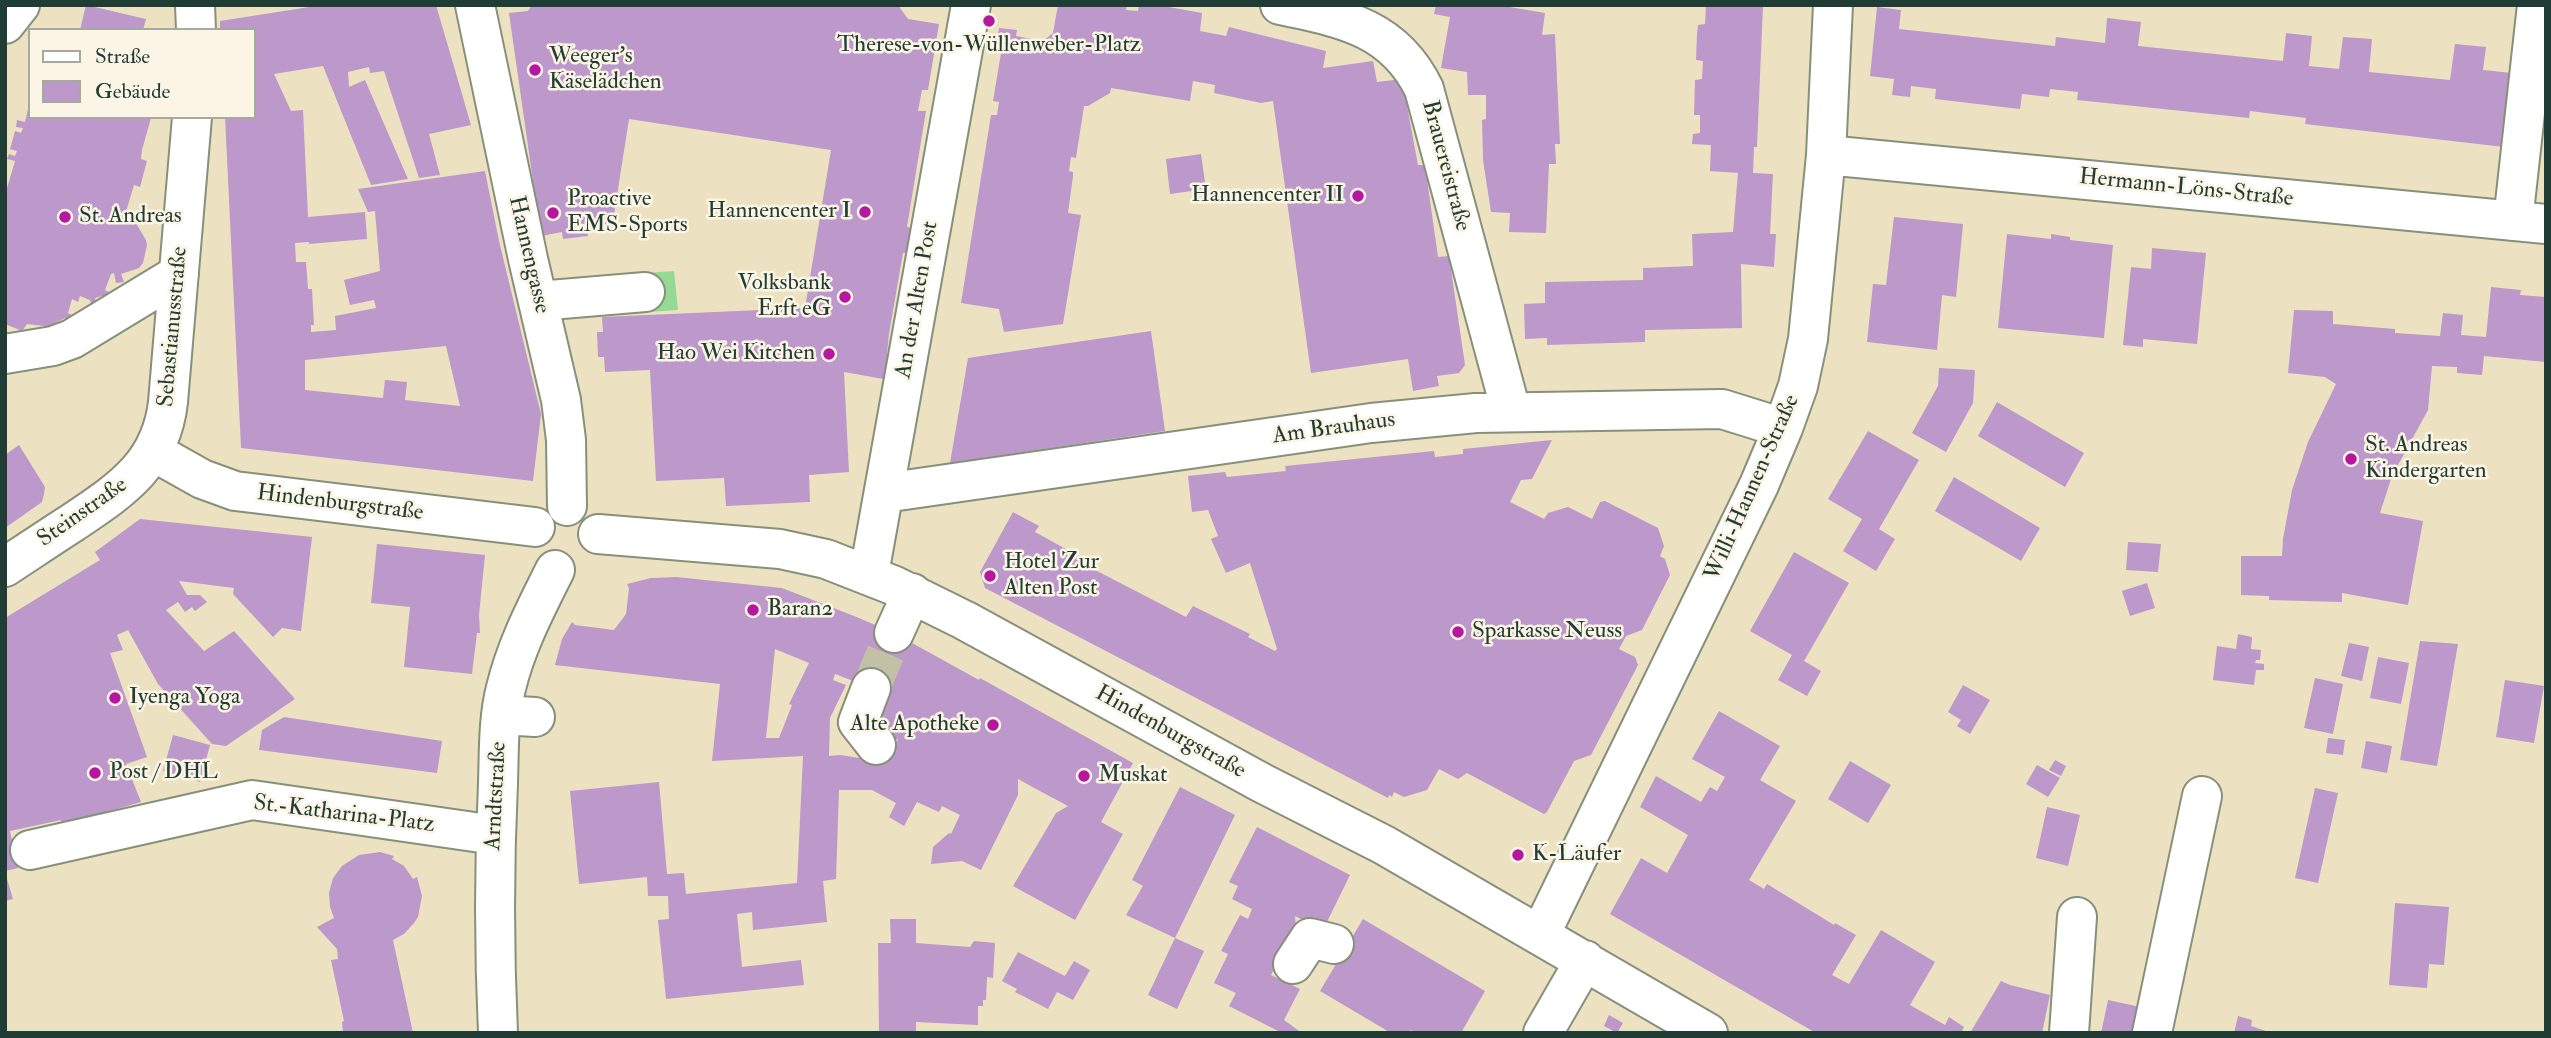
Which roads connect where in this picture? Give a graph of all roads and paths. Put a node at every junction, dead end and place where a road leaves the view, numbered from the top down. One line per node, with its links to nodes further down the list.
1 (20, 5): 8 (street)
2 (195, 5): 9 (street)
3 (475, 5): 15 (street, Hannengasse)
4 (1280, 5): 17 (street, Brauereistraße)
5 (1833, 5): 11 (street, Willi-Hannen-Straße)
6 (2537, 5): 12 (street)
7 (969, 15): 20 (street, An der Alten Post)
8 (5, 24)
9 (197, 28)
10 (192, 119): 13 (street, Sebastianusstraße)
11 (1826, 155): 12 (street, Hermann-Löns-Straße); 18 (street, Willi-Hannen-Straße)
12 (2529, 223)
13 (178, 274): 16 (street); 19 (street, Sebastianusstraße)
14 (645, 292): 15 (street)
15 (538, 301): 21 (street, Hannengasse)
16 (5, 354)
17 (1511, 411): 18 (street, Am Brauhaus); 20 (street, Am Brauhaus)
18 (1783, 428): 35 (street, Willi-Hannen-Straße)
19 (154, 452): 22 (street, Hindenburgstraße); 24 (street, Steinstraße)
20 (884, 493): 26 (street, An der Alten Post)
21 (567, 506): 22 (street); 23 (street)
22 (535, 527): 25 (street)
23 (598, 534): 25 (street); 26 (street, Hindenburgstraße)
24 (5, 567)
25 (555, 570): 32 (street, Arndtstraße)
26 (869, 575): 27 (street, Hindenburgstraße)
27 (912, 593): 28 (street); 35 (street, Hindenburgstraße)
28 (894, 633)
29 (871, 688): 30 (street)
30 (876, 745)
31 (2202, 796): 43 (street)
32 (495, 835): 33 (street, St.-Katharina-Platz); 39 (street, Arndtstraße)
33 (30, 850)
34 (2077, 917): 42 (street)
35 (1540, 935): 37 (street, Hindenburgstraße)
36 (1335, 944): 38 (street)
37 (1585, 960): 40 (street); 41 (street, Hindenburgstraße)
38 (1293, 964)
39 (498, 1033)
40 (1543, 1033)
41 (1708, 1033)
42 (2069, 1033)
43 (2152, 1033)

